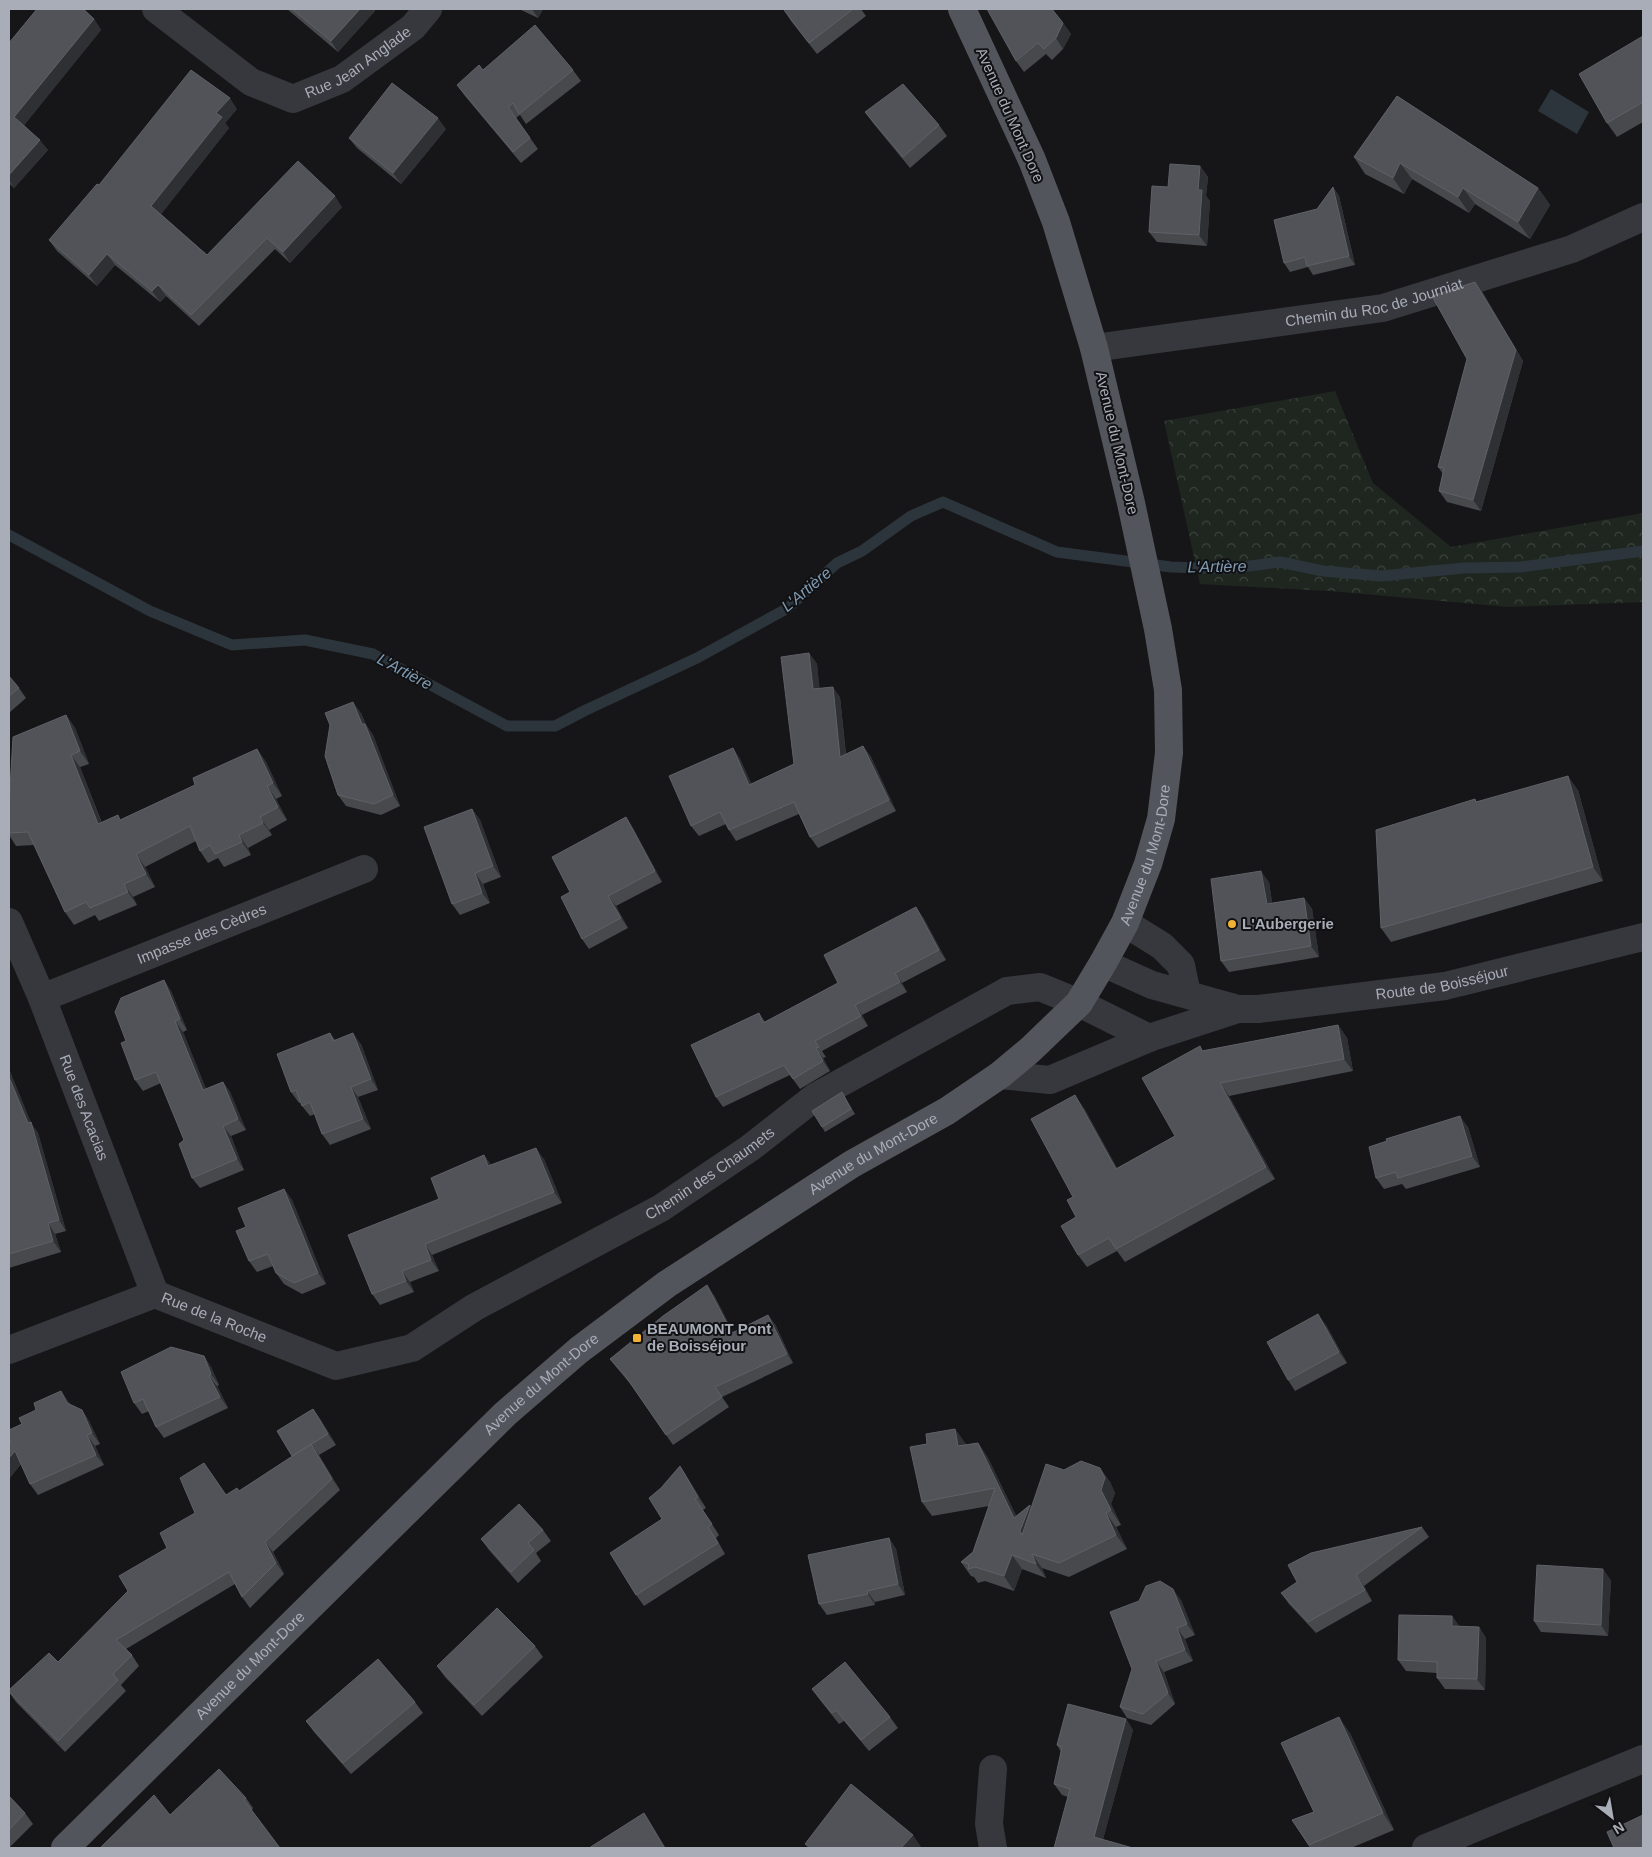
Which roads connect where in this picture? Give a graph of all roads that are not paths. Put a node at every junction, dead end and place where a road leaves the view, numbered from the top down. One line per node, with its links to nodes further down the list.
1 (156, 9): 2 (street, Rue Jean Anglade)
2 (428, 9)
3 (962, 9): 5 (main road, Avenue du Mont Dore)
4 (1643, 217): 6 (street, Chemin du Roc de Journiat)
5 (1056, 222): 6 (main road, Avenue du Mont-Dore)
6 (1094, 348): 9 (main road, Avenue du Mont-Dore)
7 (364, 869): 13 (street, Impasse des Cèdres)
8 (9, 922): 13 (street, Rue des Acacias)
9 (1125, 923): 11 (main road, Avenue du Mont-Dore); 12 (street)
10 (1643, 937): 15 (street, Route de Boisséjour)
11 (1103, 963): 12 (street, Route de Boisséjour); 14 (main road, Avenue du Mont-Dore)
12 (1187, 994): 15 (street, Route de Boisséjour)
13 (42, 998): 18 (street, Rue des Acacias)
14 (1079, 1003): 16 (street); 17 (main road, Avenue du Mont-Dore); 20 (street, Chemin des Chaumets)
15 (1238, 1009): 16 (street, Route de Boisséjour)
16 (1149, 1038): 17 (street, Route de Boisséjour)
17 (1000, 1076): 23 (main road, Avenue du Mont-Dore)
18 (155, 1294): 19 (street, Rue de la Roche); 20 (street, Rue de la Roche)
19 (9, 1350)
20 (336, 1366)
21 (1643, 1760): 25 (street)
22 (993, 1769): 24 (street)
23 (65, 1848)
24 (993, 1848)
25 (1426, 1848)

